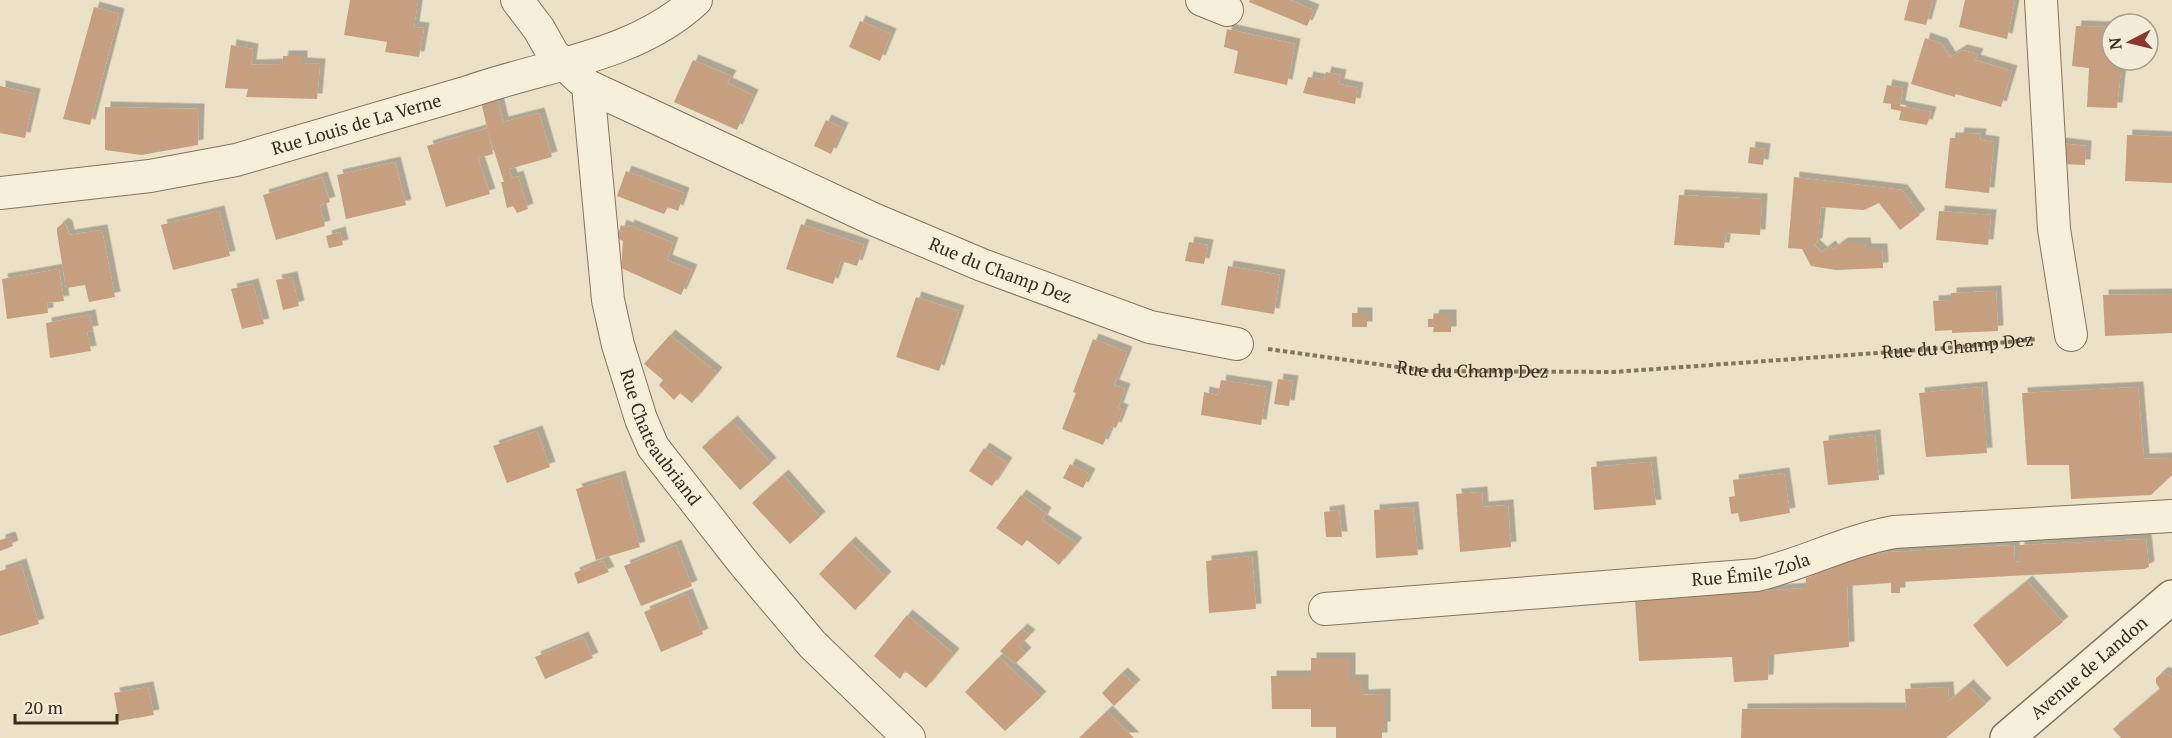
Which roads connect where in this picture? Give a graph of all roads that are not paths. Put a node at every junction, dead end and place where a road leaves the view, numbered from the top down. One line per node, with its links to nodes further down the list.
1 (517, 0): 4 (street)
2 (696, 0): 4 (street, Rue Louis de La Verne)
3 (2042, 0): 7 (street)
4 (564, 65): 5 (street); 6 (street, Rue Louis de La Verne)
5 (588, 86): 8 (street, Rue du Champ Dez); 12 (street, Rue Chateaubriand)
6 (0, 193)
7 (2071, 336)
8 (1237, 344)
9 (2172, 516): 11 (street, Rue Émile Zola)
10 (2172, 597): 13 (street, Avenue de Landon)
11 (1325, 609)
12 (909, 738)
13 (2007, 738)

